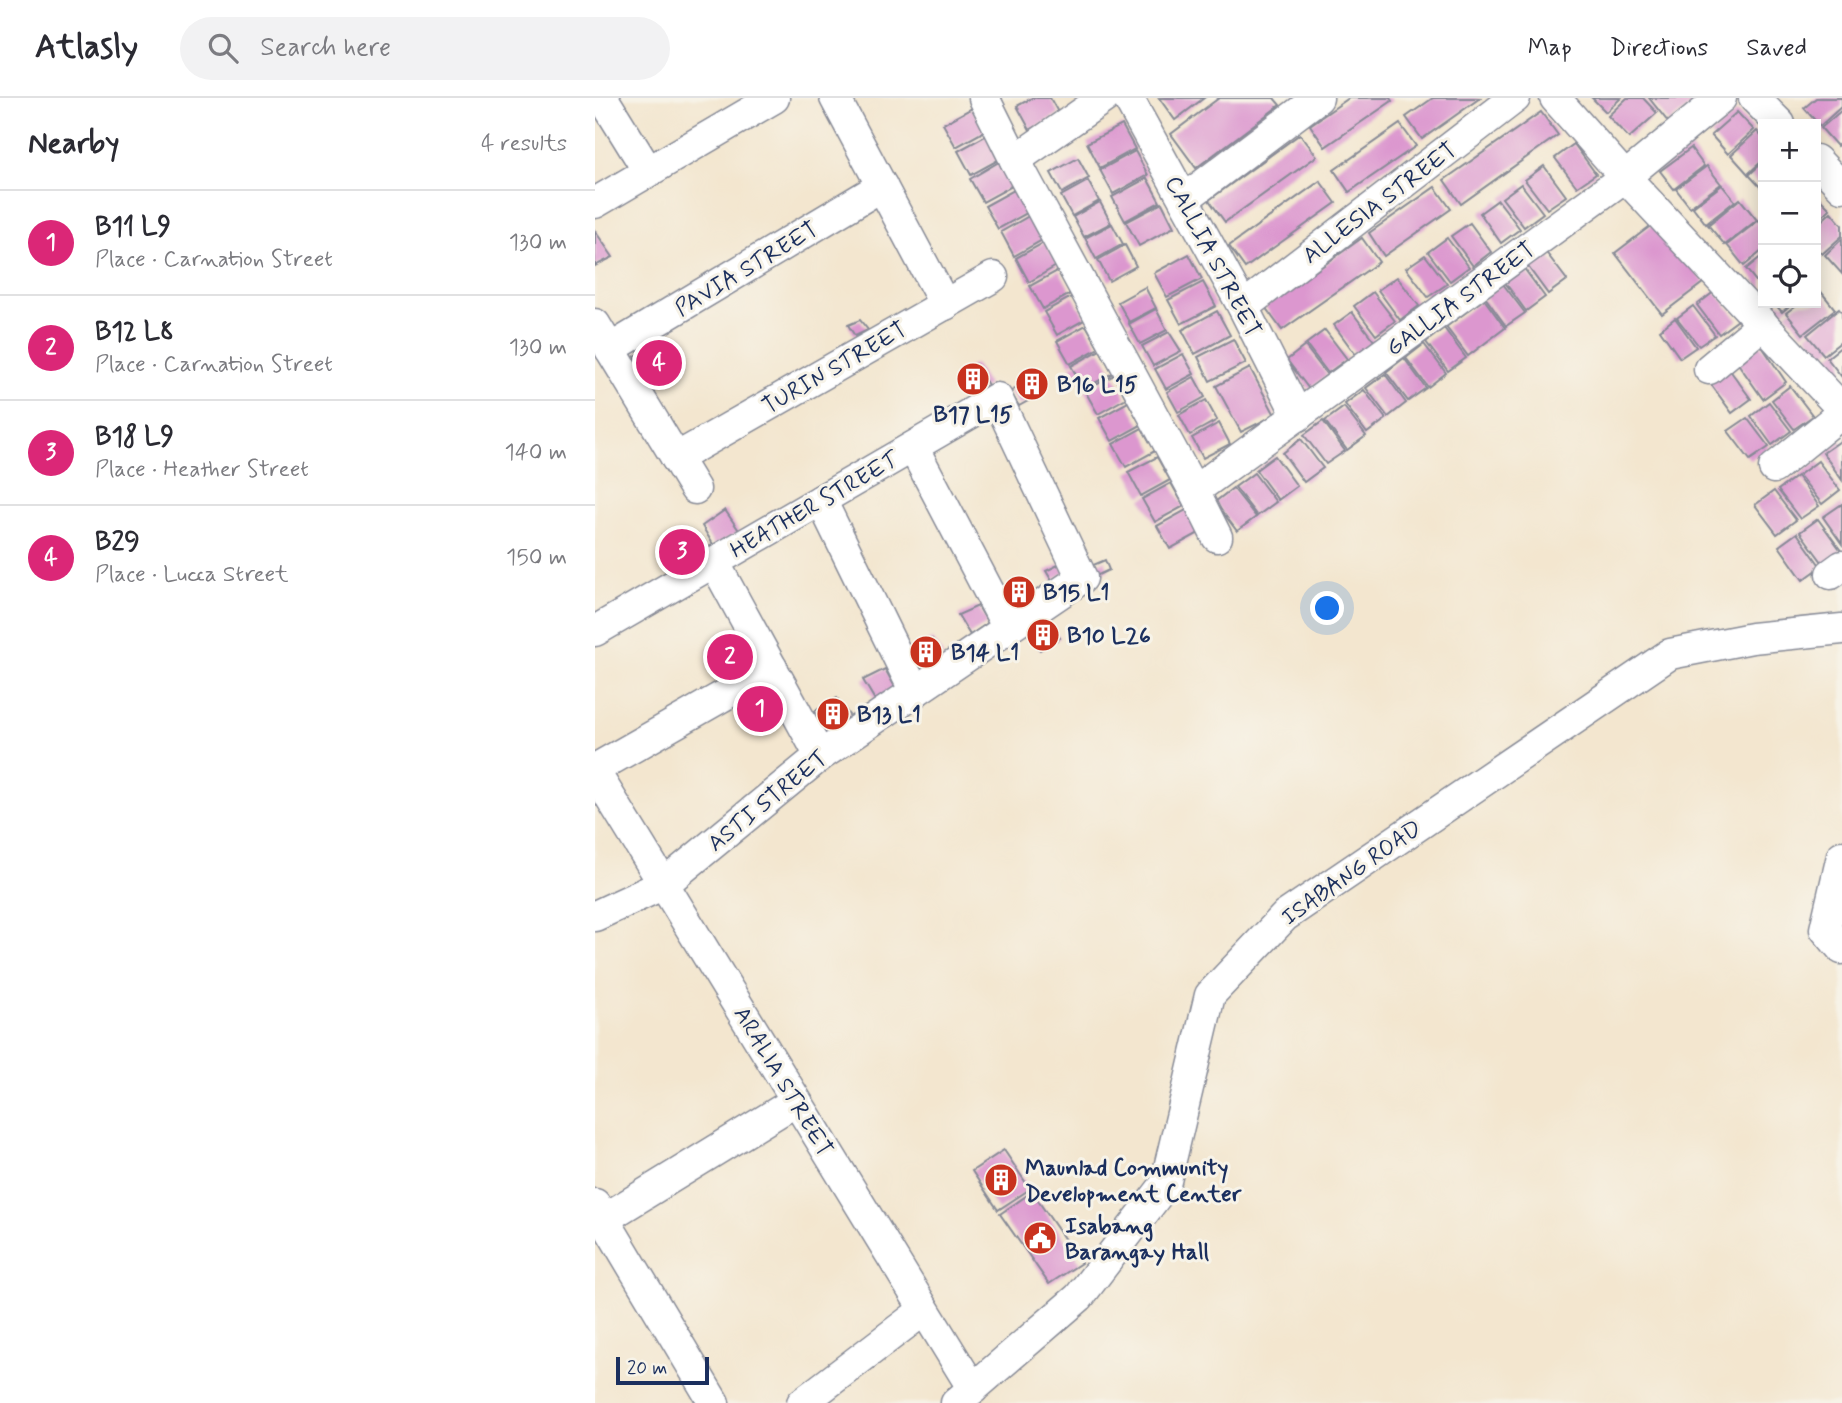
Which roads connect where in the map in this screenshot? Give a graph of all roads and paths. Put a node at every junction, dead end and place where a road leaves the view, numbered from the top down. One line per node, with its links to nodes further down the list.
1 (603, 98): 15 (street)
2 (835, 98): 17 (street)
3 (984, 98): 13 (street)
4 (1104, 98): 13 (street)
5 (1128, 98): 19 (street, CALLIA STREET)
6 (1318, 98): 19 (street)
7 (1515, 98): 23 (street, ALLESIA STREET)
8 (1555, 98): 16 (street)
9 (1721, 98): 16 (street, GALLIA STREET)
10 (1754, 98): 12 (street)
11 (766, 100): 15 (street)
12 (1775, 119)
13 (1016, 160): 33 (street)
14 (1821, 165): 18 (street)
15 (648, 171): 20 (street)
16 (1625, 177): 24 (street); 28 (street, GALLIA STREET)
17 (882, 186): 22 (street); 25 (street, PAVIA STREET)
18 (1842, 187)
19 (1184, 199): 23 (street, CALLIA STREET)
20 (595, 203)
21 (993, 277): 22 (street, TURIN STREET)
22 (945, 304): 30 (street, TURIN STREET)
23 (1243, 307): 28 (street, CALLIA STREET)
24 (1763, 324): 26 (street); 27 (street)
25 (603, 337): 30 (street)
26 (1709, 369)
27 (1842, 411): 31 (street)
28 (1297, 416): 33 (street, GALLIA STREET)
29 (913, 447): 34 (street, HEATHER STREET); 37 (street, HEATHER STREET); 38 (street)
30 (676, 458): 32 (street)
31 (1774, 468)
32 (695, 489)
33 (1194, 491): 35 (street)
34 (821, 500): 36 (street, HEATHER STREET); 42 (street)
35 (1217, 537)
36 (714, 562): 40 (street, HEATHER STREET); 41 (street)
37 (1082, 578): 38 (street, ASTI STREET)
38 (1008, 628): 42 (street, ASTI STREET)
39 (1842, 629): 52 (street, ISABANG ROAD)
40 (595, 631)
41 (772, 668): 43 (street); 44 (street)
42 (915, 692): 43 (street, ASTI STREET)
43 (820, 756): 46 (street, ASTI STREET)
44 (595, 770): 46 (street, ARALIA STREET)
45 (1840, 872): 48 (street)
46 (664, 884): 47 (street, ASTI STREET); 49 (street, ARALIA STREET)
47 (595, 916)
48 (1842, 949)
49 (796, 1101): 50 (street); 51 (street, ARALIA STREET)
50 (600, 1212): 53 (street)
51 (925, 1310): 52 (street, ARALIA STREET); 54 (street)
52 (965, 1396)
53 (714, 1403)
54 (802, 1403)

